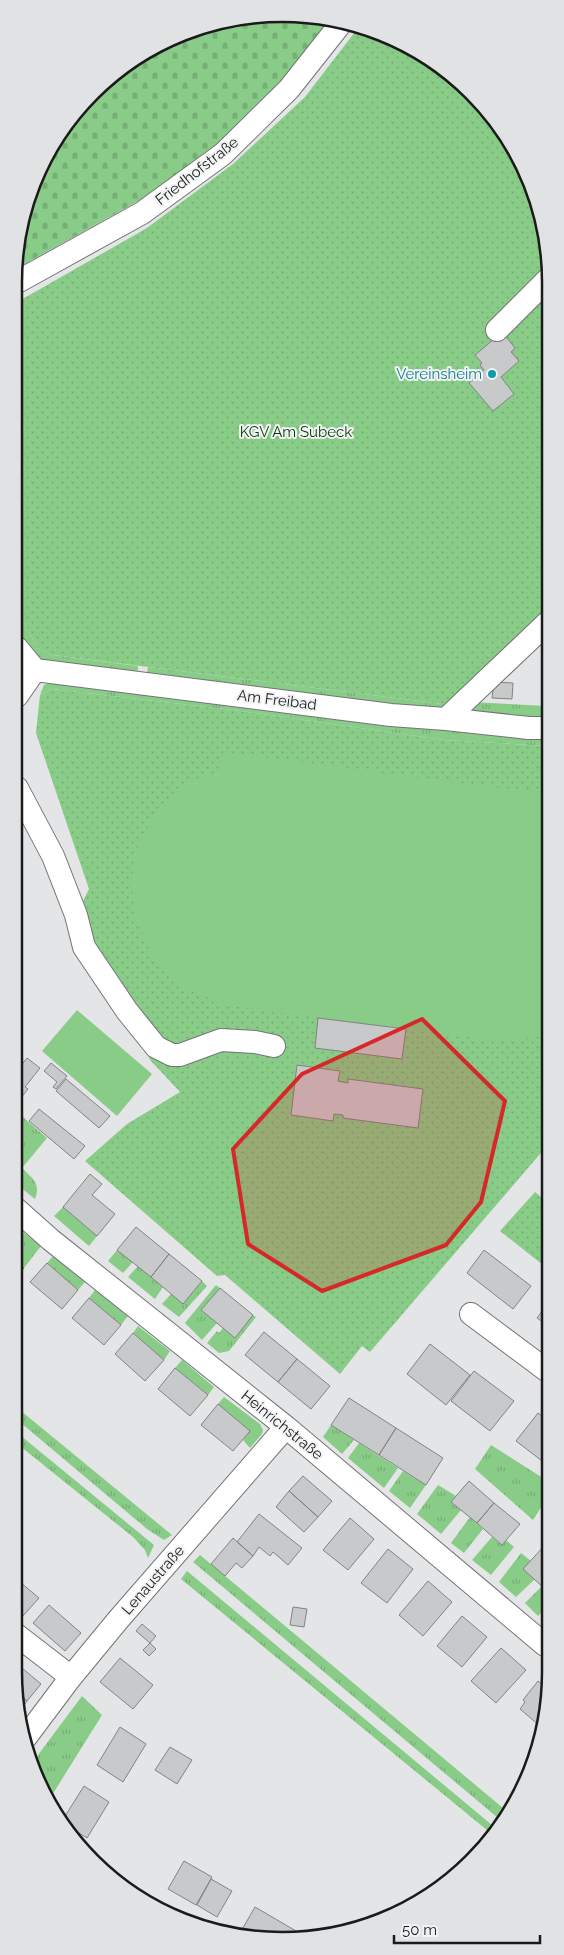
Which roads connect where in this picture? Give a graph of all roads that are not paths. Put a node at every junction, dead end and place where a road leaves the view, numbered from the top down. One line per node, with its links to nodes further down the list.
1 (337, 28): 2 (street, Friedhofstraße)
2 (22, 279)
3 (542, 285): 4 (street)
4 (497, 330)
5 (542, 628): 9 (street)
6 (22, 654): 7 (street)
7 (36, 670): 8 (street); 9 (street, Am Freibad)
8 (22, 689)
9 (446, 719): 10 (street, Am Freibad)
10 (542, 728)
11 (22, 797): 12 (street)
12 (274, 1046)
13 (22, 1214): 16 (street, Heinrichstraße)
14 (471, 1314): 15 (street)
15 (542, 1367)
16 (286, 1427): 18 (street, Heinrichstraße); 19 (street, Lenaustraße)
17 (22, 1639): 19 (street)
18 (542, 1641)
19 (71, 1677): 20 (street, Lenaustraße)
20 (29, 1732)

